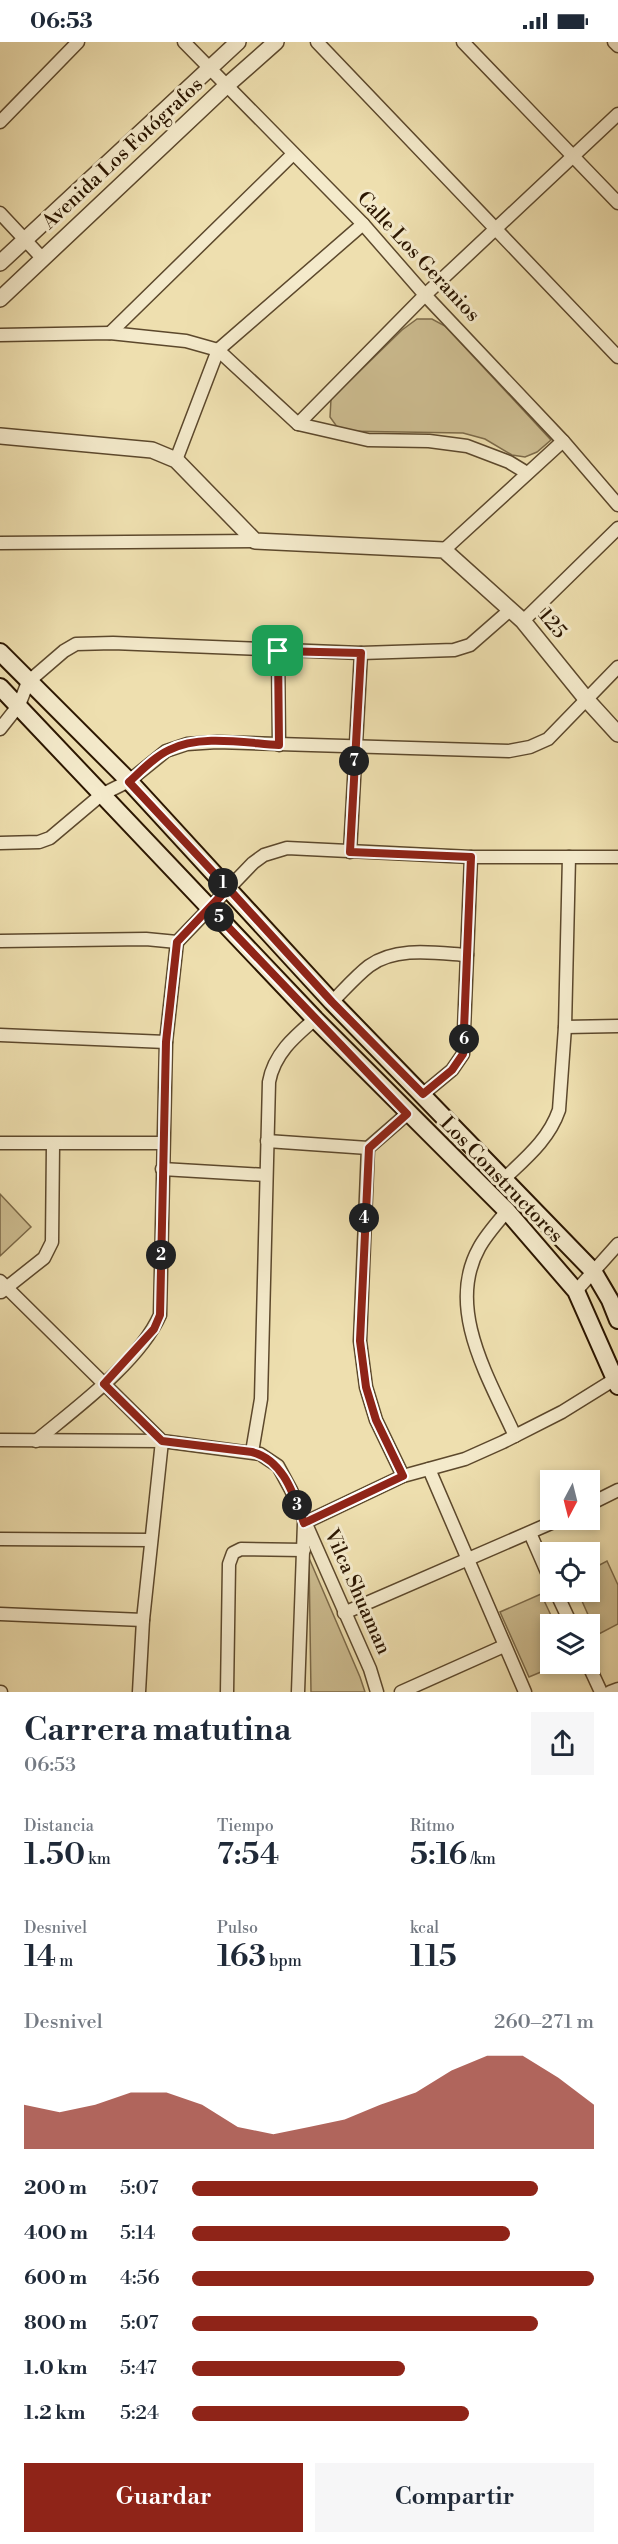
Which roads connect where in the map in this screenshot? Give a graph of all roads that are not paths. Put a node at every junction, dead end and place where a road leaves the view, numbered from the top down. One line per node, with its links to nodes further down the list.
1 (183, 42): 9 (street, Calle Los Geranios)
2 (238, 42): 9 (street)
3 (276, 42): 10 (street, Avenida Los Fotógrafos)
4 (317, 42): 18 (street)
5 (463, 42): 14 (street)
6 (614, 42): 8 (street)
7 (70, 45): 12 (street)
8 (618, 46)
9 (209, 69): 10 (street, Calle Los Geranios); 19 (street)
10 (225, 87): 13 (street, Calle Los Geranios); 20 (street, Avenida Los Fotógrafos)
11 (618, 114): 14 (street)
12 (0, 122)
13 (293, 154): 17 (street, Calle Los Geranios); 24 (street)
14 (573, 157): 15 (street); 18 (street)
15 (618, 203)
16 (0, 213): 19 (street)
17 (363, 224): 22 (street, Calle Los Geranios); 26 (street)
18 (493, 230): 22 (street); 27 (street)
19 (25, 240): 20 (street); 21 (street)
20 (43, 259): 23 (street, Avenida Los Fotógrafos)
21 (0, 263)
22 (425, 295): 28 (street); 30 (street, Calle Los Geranios)
23 (0, 299)
24 (110, 333): 25 (street); 26 (street)
25 (0, 335)
26 (219, 350): 28 (street); 31 (street)
27 (618, 357)
28 (298, 424): 32 (street)
29 (0, 436): 31 (street)
30 (563, 441): 32 (street); 33 (street, Calle Los Geranios)
31 (176, 460): 35 (street)
32 (527, 473): 37 (street)
33 (618, 505)
34 (618, 528): 39 (street)
35 (255, 541): 36 (street); 37 (street)
36 (0, 543)
37 (444, 550): 38 (street, 125)
38 (510, 610): 39 (street, 125); 42 (street)
39 (523, 621): 46 (street, 125)
40 (278, 651): 42 (street); 44 (street); 50 (street)
41 (0, 652): 44 (main road, Los Constructores)
42 (361, 653): 51 (street)
43 (618, 667): 46 (street)
44 (28, 682): 47 (street); 52 (main road, Los Constructores)
45 (0, 687): 47 (main road, Los Constructores)
46 (586, 700): 49 (street, 125); 51 (street)
47 (19, 705): 48 (street); 53 (main road, Los Constructores)
48 (0, 729)
49 (618, 734)
50 (279, 745): 51 (street); 52 (street)
51 (355, 747): 55 (street)
52 (129, 782): 53 (street); 59 (main road, Los Constructores)
53 (101, 795): 54 (street); 60 (main road, Los Constructores)
54 (0, 843)
55 (350, 852): 56 (street); 59 (street)
56 (471, 857): 58 (street); 63 (street)
57 (618, 857): 58 (street)
58 (569, 858): 66 (street)
59 (228, 888): 60 (street); 64 (main road, Los Constructores)
60 (210, 908): 62 (street); 65 (main road, Los Constructores)
61 (0, 941): 62 (street)
62 (177, 942): 69 (street)
63 (467, 955): 64 (street); 70 (street)
64 (332, 1002): 70 (main road, Los Constructores)
65 (315, 1019): 71 (main road, Los Constructores); 72 (street)
66 (565, 1026): 67 (street); 79 (street)
67 (618, 1026)
68 (0, 1035): 69 (street)
69 (166, 1042): 74 (street)
70 (423, 1094): 79 (main road, Los Constructores)
71 (407, 1114): 76 (street); 80 (main road, Los Constructores)
72 (267, 1141): 76 (street); 78 (street)
73 (0, 1143): 75 (street)
74 (163, 1143): 75 (street); 77 (street)
75 (53, 1145): 83 (street)
76 (369, 1148): 94 (street)
77 (162, 1169): 78 (street); 87 (street)
78 (266, 1175): 92 (street)
79 (505, 1178): 82 (main road, Los Constructores)
80 (507, 1211): 84 (main road, Los Constructores); 88 (street)
81 (618, 1244): 82 (street)
82 (593, 1271): 84 (street); 85 (main road, Los Constructores)
83 (2, 1287): 87 (street)
84 (576, 1291): 86 (main road, Los Constructores)
85 (618, 1320)
86 (616, 1383): 88 (street)
87 (104, 1384): 90 (street); 91 (street)
88 (515, 1436): 93 (street)
89 (0, 1440): 90 (street, Vilca Shuaman)
90 (36, 1441): 91 (street, Vilca Shuaman)
91 (162, 1441): 92 (street, Vilca Shuaman); 101 (street)
92 (252, 1452): 97 (street, Vilca Shuaman)
93 (429, 1469): 94 (street); 104 (street)
94 (403, 1476): 97 (street)
95 (618, 1490): 96 (street)
96 (600, 1499)
97 (304, 1523): 102 (street); 105 (street, Vilca Shuaman)
98 (540, 1528): 99 (street)
99 (530, 1533): 103 (street); 104 (street)
100 (0, 1539): 101 (street)
101 (151, 1539): 107 (street)
102 (304, 1550): 112 (street); 113 (street)
103 (540, 1556)
104 (469, 1559): 105 (street); 108 (street)
105 (344, 1612): 114 (street, Vilca Shuaman)
106 (0, 1614): 107 (street)
107 (143, 1620): 111 (street)
108 (504, 1646): 115 (street); 116 (street)
109 (593, 1674): 117 (street)
110 (618, 1689): 118 (street)
111 (139, 1692)
112 (227, 1692)
113 (298, 1692)
114 (377, 1692)
115 (401, 1692)
116 (525, 1692)
117 (601, 1692)
118 (610, 1692)

